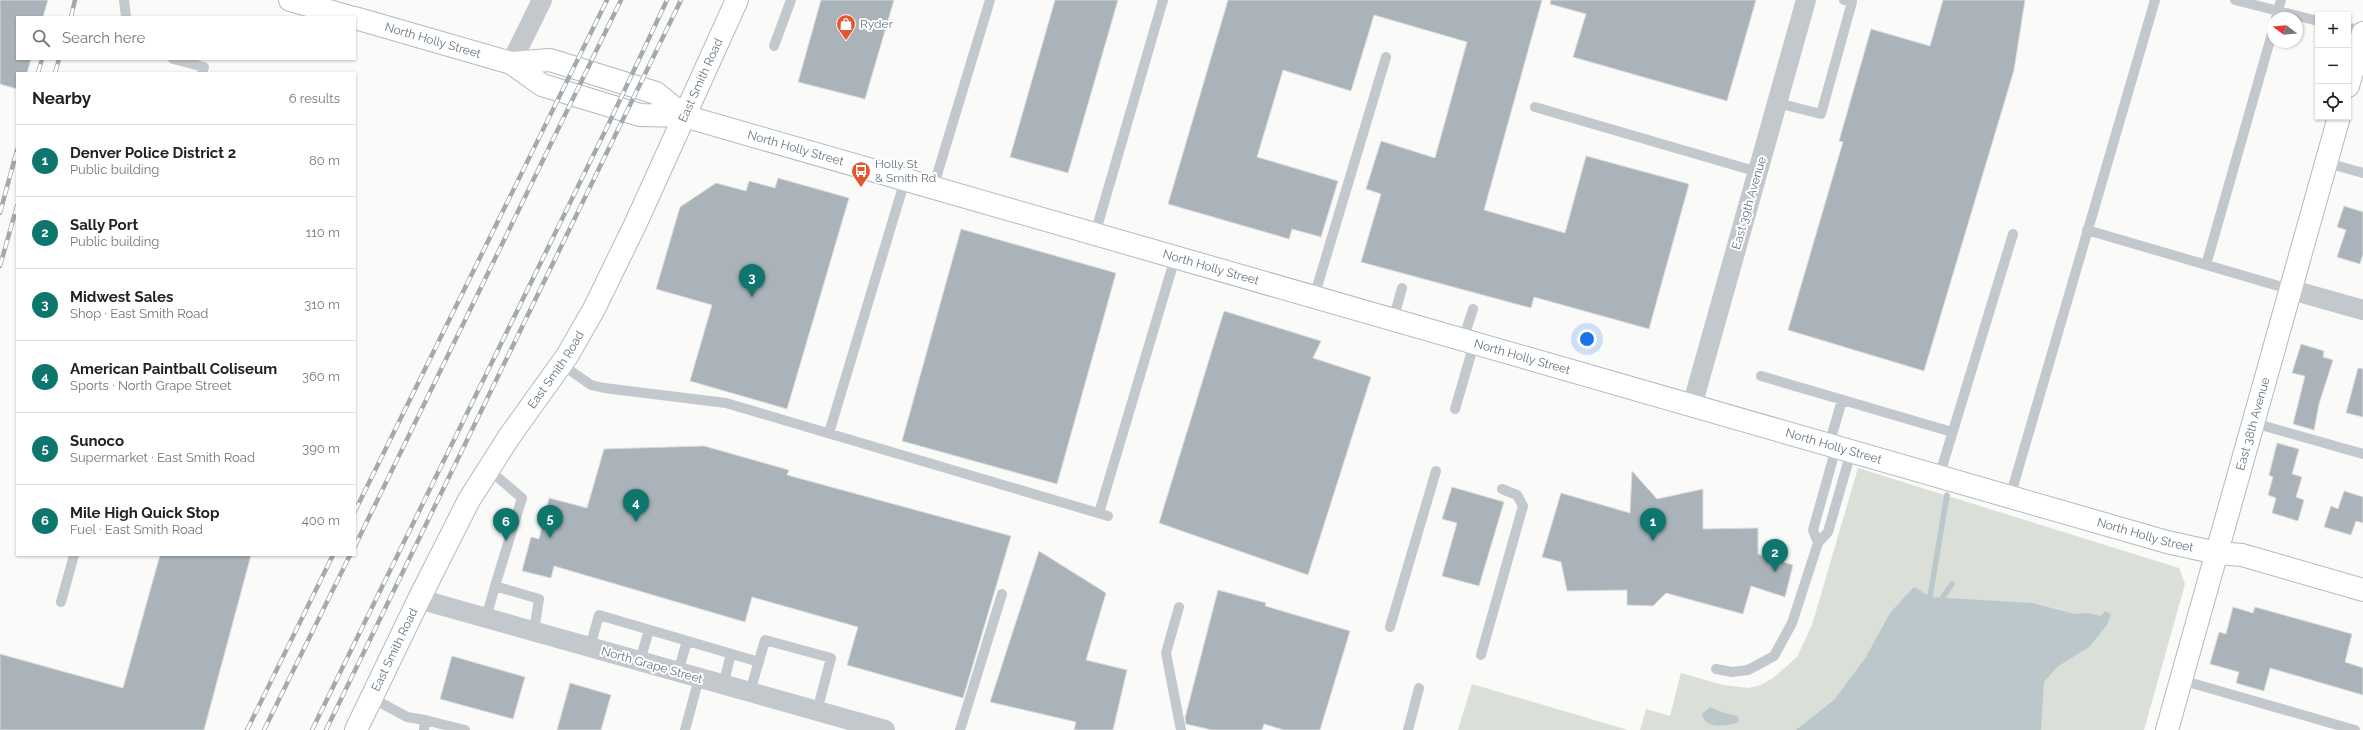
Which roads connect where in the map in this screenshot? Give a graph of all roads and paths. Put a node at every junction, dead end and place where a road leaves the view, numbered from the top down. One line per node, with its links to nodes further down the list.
1 (124, 0): 15 (lane)
2 (290, 0): 16 (street)
3 (542, 0): 27 (street)
4 (737, 0): 32 (street, East Smith Road)
5 (792, 0): 23 (lane)
6 (990, 0): 38 (lane)
7 (1163, 0): 40 (lane)
8 (1806, 0): 30 (street, East 39th Avenue)
9 (1844, 0): 30 (lane)
10 (2155, 0): 39 (lane)
11 (2235, 0): 13 (lane)
12 (2282, 0): 14 (lane)
13 (2269, 12)
14 (2278, 12)
15 (126, 16)
16 (346, 16)
17 (356, 18): 27 (street, North Holly Street)
18 (2303, 19): 19 (lane)
19 (2315, 21)
20 (2351, 28): 21 (lane)
21 (2363, 30)
22 (2363, 33): 29 (street)
23 (774, 46)
24 (2268, 48): 43 (lane)
25 (1386, 57): 46 (lane)
26 (177, 60): 28 (lane)
27 (511, 63): 32 (street, North Holly Street)
28 (202, 72)
29 (2349, 84)
30 (1778, 103): 35 (street, East 39th Avenue)
31 (1535, 107): 35 (lane)
32 (684, 116): 37 (street, North Holly Street); 51 (street, East Smith Road)
33 (2339, 120): 34 (street, East 38th Avenue)
34 (2327, 163): 36 (lane); 45 (street, East 38th Avenue)
35 (1758, 172): 54 (street, East 39th Avenue)
36 (2363, 173)
37 (905, 180): 38 (street, North Holly Street); 58 (lane)
38 (933, 188): 40 (street, North Holly Street)
39 (2087, 230): 43 (lane); 65 (lane)
40 (1094, 234): 42 (street, North Holly Street)
41 (2013, 234): 57 (lane)
42 (1175, 258): 46 (street, North Holly Street); 58 (lane)
43 (2206, 265): 45 (lane)
44 (1402, 288): 49 (lane)
45 (2292, 290): 48 (street); 56 (street, East 38th Avenue)
46 (1314, 297): 49 (street, North Holly Street)
47 (1473, 309): 50 (lane)
48 (2363, 310)
49 (1393, 320): 50 (street, North Holly Street)
50 (1469, 342): 54 (street, North Holly Street); 55 (lane)
51 (561, 364): 58 (lane); 61 (street, East Smith Road)
52 (1761, 376): 53 (lane)
53 (1842, 400): 57 (lane); 59 (lane)
54 (1692, 406): 59 (street, North Holly Street)
55 (1455, 409)
56 (2254, 423): 60 (lane); 67 (street, East 38th Avenue)
57 (1952, 432): 63 (lane)
58 (829, 434)
59 (1839, 448): 63 (street, North Holly Street); 66 (lane); 66 (lane)
60 (2363, 454)
61 (488, 469): 69 (lane); 72 (street, East Smith Road)
62 (1436, 471): 76 (lane)
63 (1938, 477): 65 (street, North Holly Street)
64 (1502, 489): 82 (lane)
65 (2010, 497): 67 (street, North Holly Street)
66 (1818, 543): 85 (lane)
67 (2217, 553): 70 (street, North Holly Street); 88 (street, East 38th Avenue)
68 (74, 556): 73 (lane)
69 (495, 586): 75 (lane); 78 (lane)
70 (2363, 590)
71 (1002, 594): 99 (lane)
72 (419, 599): 75 (street, North Grape Street); 92 (street, East Smith Road)
73 (61, 602)
74 (1179, 607): 100 (lane)
75 (486, 618): 78 (street, North Grape Street)
76 (1390, 627)
77 (649, 630): 79 (lane); 80 (lane); 83 (lane)
78 (534, 631): 80 (street, North Grape Street)
79 (687, 641): 81 (lane); 86 (lane)
80 (590, 647): 83 (street, North Grape Street)
81 (731, 654): 84 (lane); 89 (lane)
82 (1480, 655)
83 (640, 661): 86 (street, North Grape Street)
84 (759, 662): 91 (lane); 93 (lane)
85 (1716, 669)
86 (678, 672): 87 (street, North Grape Street)
87 (699, 678): 89 (street, North Grape Street); 97 (lane)
88 (2181, 680): 102 (street, East 38th Avenue); 103 (lane)
89 (723, 685): 91 (street, North Grape Street)
90 (1419, 688): 101 (lane)
91 (750, 692): 93 (street, North Grape Street)
92 (372, 698): 94 (lane); 95 (street, East Smith Road)
93 (817, 711): 98 (street, North Grape Street)
94 (425, 725): 96 (lane)
95 (356, 730)
96 (465, 730)
97 (685, 730)
98 (885, 730)
99 (960, 730)
100 (1181, 730)
101 (1408, 730)
102 (2167, 730)
103 (2355, 730)

